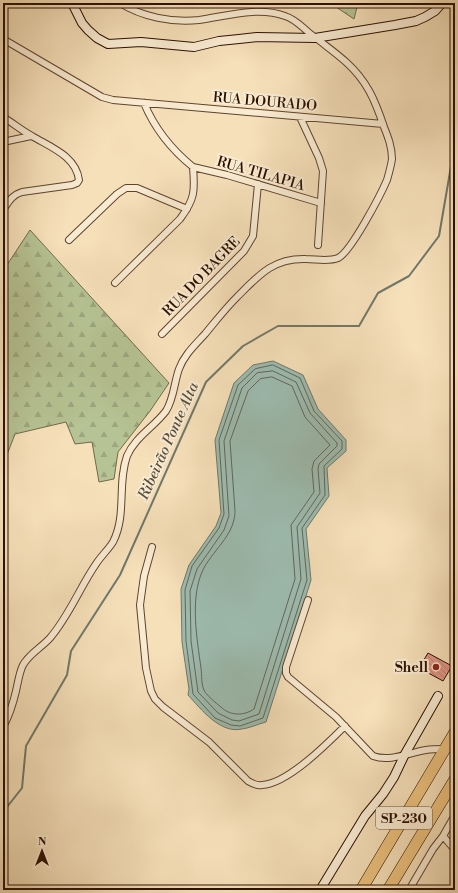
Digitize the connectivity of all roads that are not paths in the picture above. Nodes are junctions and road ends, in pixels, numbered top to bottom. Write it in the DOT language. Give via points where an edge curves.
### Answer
graph roads {
  1 [pos="72,3"];
  2 [pos="120,3"];
  3 [pos="442,3"];
  4 [pos="314,38"];
  5 [pos="3,39"];
  6 [pos="144,103"];
  7 [pos="300,116"];
  8 [pos="3,117"];
  9 [pos="383,124"];
  10 [pos="31,136"];
  11 [pos="3,142"];
  12 [pos="193,166"];
  13 [pos="258,184"];
  14 [pos="321,203"];
  15 [pos="188,209"];
  16 [pos="3,210"];
  17 [pos="69,240"];
  18 [pos="318,245"];
  19 [pos="115,283"];
  20 [pos="162,334"];
  21 [pos="152,547"];
  22 [pos="308,600"];
  23 [pos="438,696"];
  24 [pos="345,726"];
  25 [pos="3,727"];
  26 [pos="455,732"];
  27 [pos="445,749"];
  28 [pos="404,754"];
  29 [pos="455,779"];
  30 [pos="455,815"];
  31 [pos="442,836"];
  32 [pos="454,849"];
  33 [pos="320,890"];
  34 [pos="361,890"];
  35 [pos="388,890"];
  36 [pos="409,890"];
  1 -- 4 [label="street" via="88,30 108,44 141,42 194,47 219,41 257,37"];
  2 -- 4 [label="street" via="146,15 180,21 264,11 276,13 289,16"];
  3 -- 4 [label="street" via="435,11 416,21"];
  4 -- 9 [label="street" via="331,49 361,77 371,92"];
  5 -- 6 [label="street, RUA DOURADO" via="102,97"];
  6 -- 7 [label="street, RUA DOURADO"];
  6 -- 12 [label="street" via="164,136 181,157"];
  7 -- 9 [label="street, RUA DOURADO"];
  7 -- 14 [label="street" via="322,165 324,176"];
  8 -- 10 [label="street"];
  9 -- 25 [label="street" via="391,146 390,168 386,182 348,250 336,259 292,259 270,267 231,304 190,350 179,369 169,406 131,448 124,470 117,533 112,544 97,562 58,628 24,663 12,706"];
  10 -- 11 [label="street"];
  10 -- 16 [label="street" via="70,160 79,180 72,185 16,194"];
  12 -- 13 [label="street, RUA TILAPIA"];
  12 -- 15 [label="street" via="194,190"];
  13 -- 14 [label="street, RUA TILAPIA"];
  13 -- 20 [label="street, RUA DO BAGRE" via="254,229 250,242"];
  14 -- 18 [label="street"];
  15 -- 17 [label="street" via="137,188 126,188"];
  15 -- 19 [label="street"];
  21 -- 24 [label="street" via="141,592 141,624 148,683 155,699 163,707 209,742 255,785 270,784 286,776"];
  22 -- 24 [label="street" via="286,673 292,682"];
  23 -- 28 [label="street"];
  24 -- 28 [label="street" via="373,756 388,759"];
  26 -- 27 [label="highway, SP-230"];
  27 -- 28 [label="street"];
  27 -- 34 [label="highway, SP-230"];
  28 -- 33 [label="street" via="394,778 365,816"];
  29 -- 35 [label="highway, SP-230"];
  30 -- 31 [label="street"];
  31 -- 32 [label="street"];
  31 -- 36 [label="street"];
}
